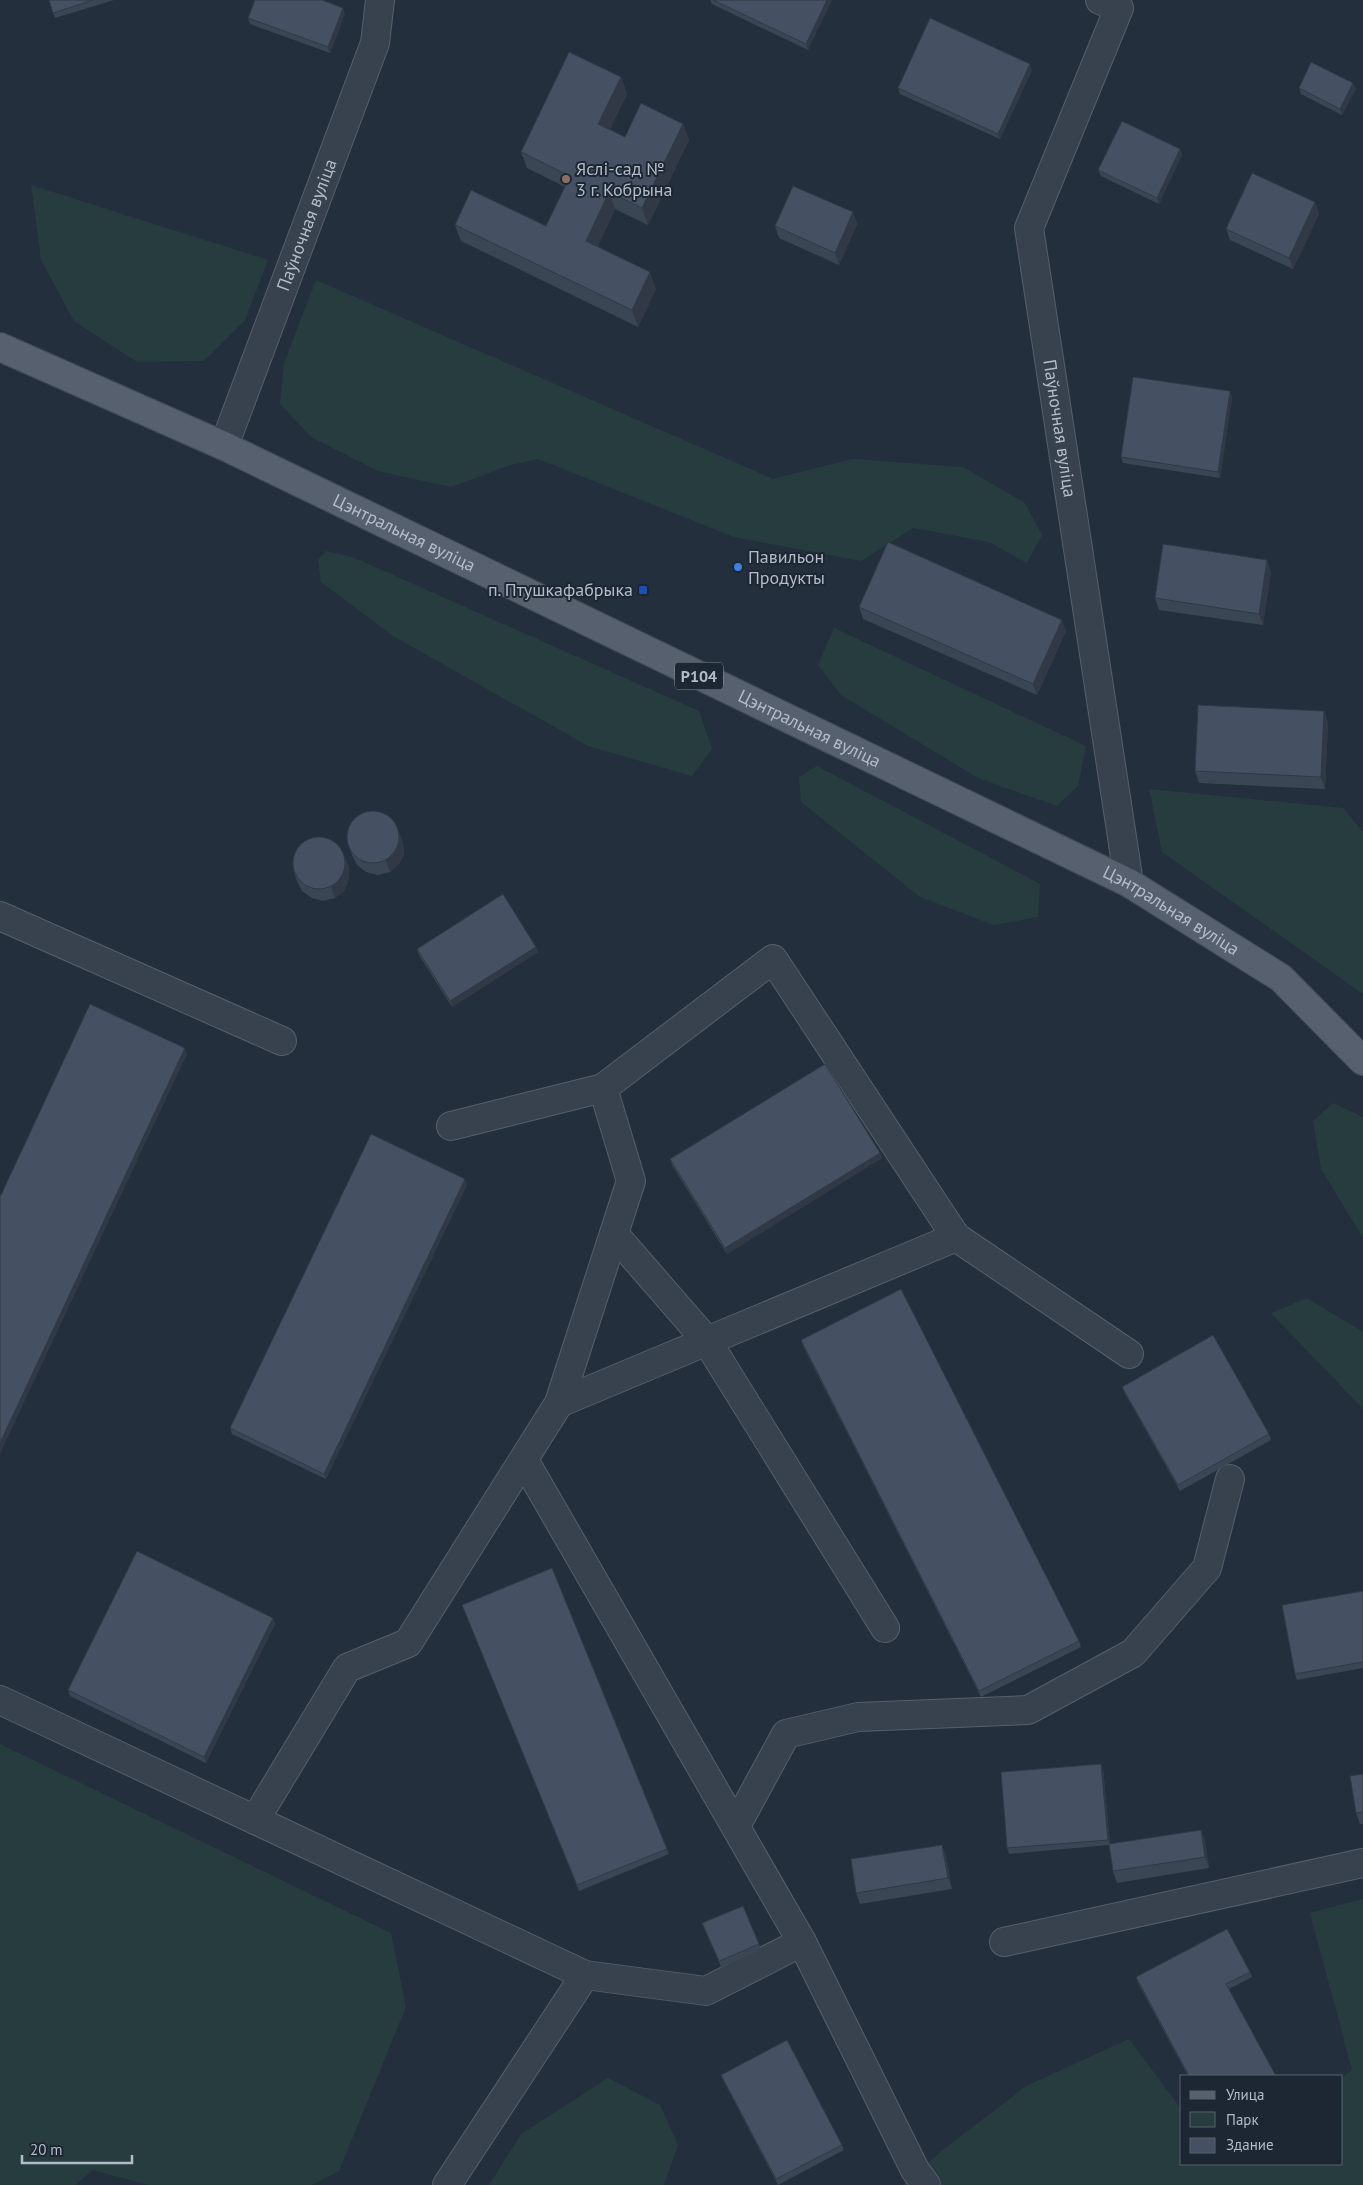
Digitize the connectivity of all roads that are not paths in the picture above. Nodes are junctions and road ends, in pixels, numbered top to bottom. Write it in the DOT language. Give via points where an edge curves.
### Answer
graph roads {
  1 [pos="380,0"];
  2 [pos="1114,3"];
  3 [pos="2,344"];
  4 [pos="224,446"];
  5 [pos="1129,884"];
  6 [pos="0,916"];
  7 [pos="282,1041"];
  8 [pos="1363,1061"];
  9 [pos="602,1088"];
  10 [pos="451,1126"];
  11 [pos="614,1234"];
  12 [pos="956,1237"];
  13 [pos="707,1341"];
  14 [pos="1129,1354"];
  15 [pos="559,1403"];
  16 [pos="524,1460"];
  17 [pos="1230,1479"];
  18 [pos="885,1628"];
  19 [pos="0,1700"];
  20 [pos="255,1820"];
  21 [pos="736,1826"];
  22 [pos="1363,1863"];
  23 [pos="802,1942"];
  24 [pos="1004,1942"];
  25 [pos="585,1975"];
  26 [pos="447,2185"];
  27 [pos="926,2185"];
  1 -- 4 [label="street, Паўночная вуліца" via="375,43"];
  2 -- 5 [label="street, Паўночная вуліца" via="1029,228"];
  3 -- 4 [label="main road, Цэнтральная вуліца / Р104"];
  4 -- 5 [label="main road, Цэнтральная вуліца / Р104"];
  5 -- 8 [label="main road, Цэнтральная вуліца / Р104" via="1280,978"];
  6 -- 7 [label="street"];
  9 -- 10 [label="street"];
  9 -- 11 [label="street" via="631,1181"];
  9 -- 12 [label="street" via="773,959"];
  11 -- 13 [label="street"];
  11 -- 15 [label="street"];
  12 -- 13 [label="street"];
  12 -- 14 [label="street"];
  13 -- 15 [label="street"];
  13 -- 18 [label="street"];
  15 -- 16 [label="street"];
  16 -- 20 [label="street" via="408,1643 347,1668"];
  16 -- 21 [label="street"];
  17 -- 21 [label="street" via="1207,1568 1133,1653 1028,1710 858,1717 786,1734"];
  19 -- 20 [label="street"];
  20 -- 25 [label="street"];
  21 -- 23 [label="street"];
  22 -- 24 [label="street"];
  23 -- 25 [label="street" via="706,1990"];
  23 -- 27 [label="street" via="915,2170"];
  25 -- 26 [label="street"];
}
